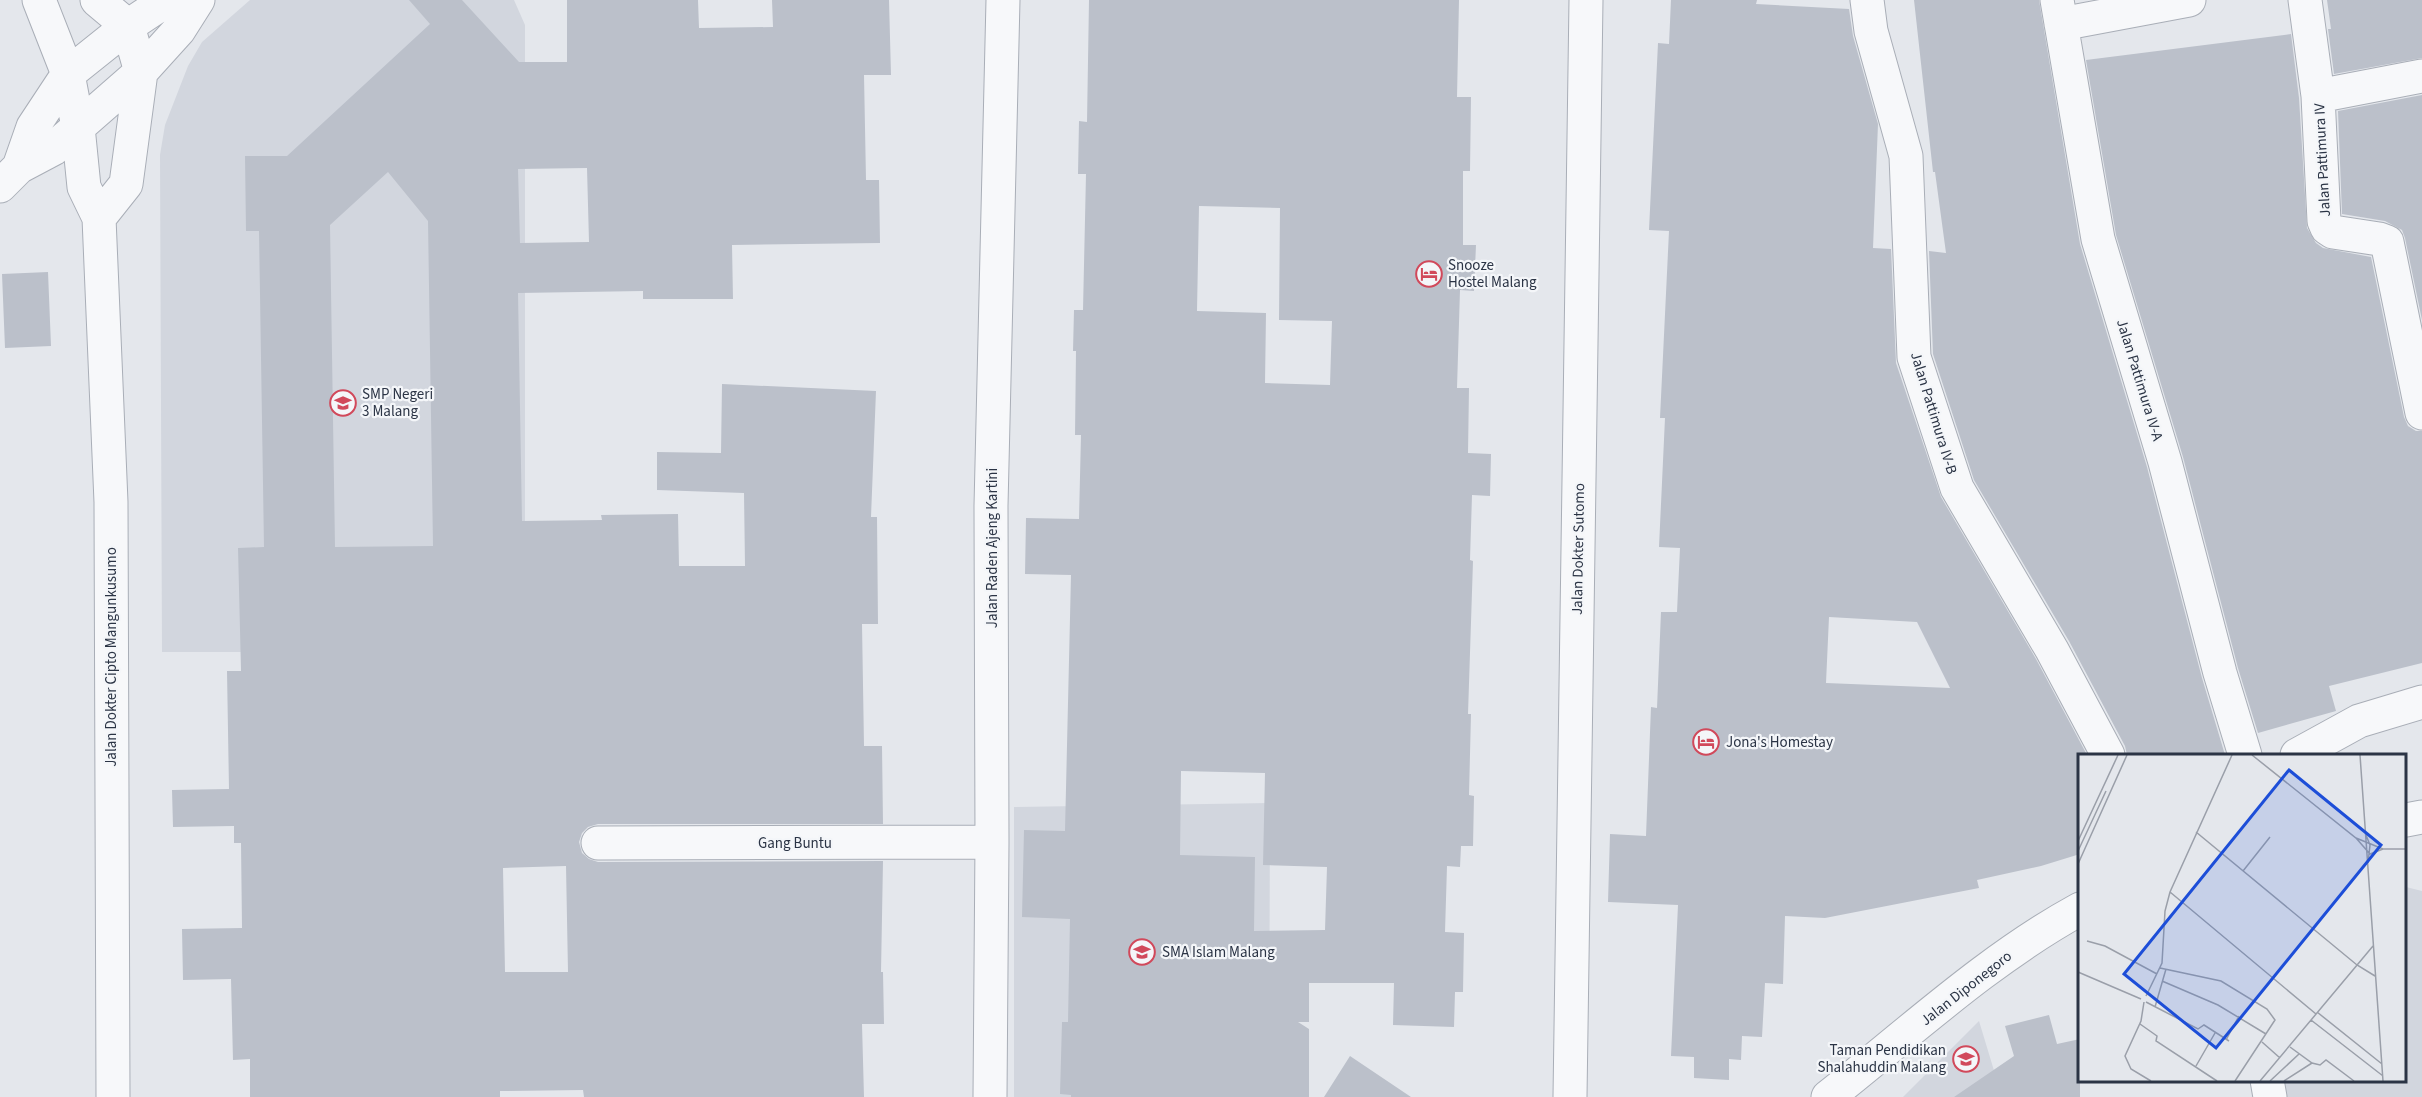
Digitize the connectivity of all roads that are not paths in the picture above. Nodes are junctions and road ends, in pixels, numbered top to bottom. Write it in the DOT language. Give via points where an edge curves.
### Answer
graph roads {
  1 [pos="39,0"];
  2 [pos="97,0"];
  3 [pos="168,0"];
  4 [pos="198,0"];
  5 [pos="1003,0"];
  6 [pos="1586,0"];
  7 [pos="1867,0"];
  8 [pos="2189,0"];
  9 [pos="2305,0"];
  10 [pos="2059,12"];
  11 [pos="128,26"];
  12 [pos="141,72"];
  13 [pos="68,74"];
  14 [pos="2422,76"];
  15 [pos="2318,96"];
  16 [pos="78,127"];
  17 [pos="9,177"];
  18 [pos="99,218"];
  19 [pos="2422,413"];
  20 [pos="2422,702"];
  21 [pos="2107,754"];
  22 [pos="2245,754"];
  23 [pos="2299,754"];
  24 [pos="2422,818"];
  25 [pos="2407,820"];
  26 [pos="992,842"];
  27 [pos="598,843"];
  28 [pos="2078,910"];
  29 [pos="2267,1082"];
  30 [pos="113,1097"];
  31 [pos="990,1097"];
  32 [pos="1570,1097"];
  33 [pos="1828,1097"];
  34 [pos="2270,1097"];
  1 -- 13 [label="street, Jalan Dokter Cipto Mangunkusumo"];
  2 -- 11 [label="street"];
  3 -- 11 [label="street"];
  4 -- 12 [label="street" via="179,30"];
  5 -- 26 [label="street, Jalan Raden Ajeng Kartini" via="991,506"];
  6 -- 32 [label="street, Jalan Dokter Sutomo"];
  7 -- 21 [label="street, Jalan Pattimura IV-B" via="1906,156 1914,357 1957,488"];
  8 -- 10 [label="street"];
  9 -- 15 [label="street, Jalan Pattimura IV"];
  10 -- 22 [label="street, Jalan Pattimura IV-A" via="2098,239 2165,462"];
  11 -- 12 [label="street"];
  11 -- 13 [label="street"];
  12 -- 16 [label="street"];
  12 -- 18 [label="street" via="126,184"];
  13 -- 16 [label="street, Jalan Dokter Cipto Mangunkusumo"];
  13 -- 17 [label="street" via="33,127"];
  14 -- 15 [label="street"];
  15 -- 19 [label="street, Jalan Pattimura IV" via="2324,221 2333,232 2387,242"];
  16 -- 17 [label="street" via="53,149"];
  16 -- 18 [label="street, Jalan Dokter Cipto Mangunkusumo" via="84,187"];
  18 -- 30 [label="street, Jalan Dokter Cipto Mangunkusumo" via="111,502"];
  20 -- 23 [label="street" via="2359,722"];
  24 -- 25 [label="street"];
  26 -- 27 [label="street, Gang Buntu"];
  26 -- 31 [label="street, Jalan Raden Ajeng Kartini"];
  28 -- 33 [label="street, Jalan Diponegoro" via="1984,971"];
  29 -- 34 [label="street"];
}
